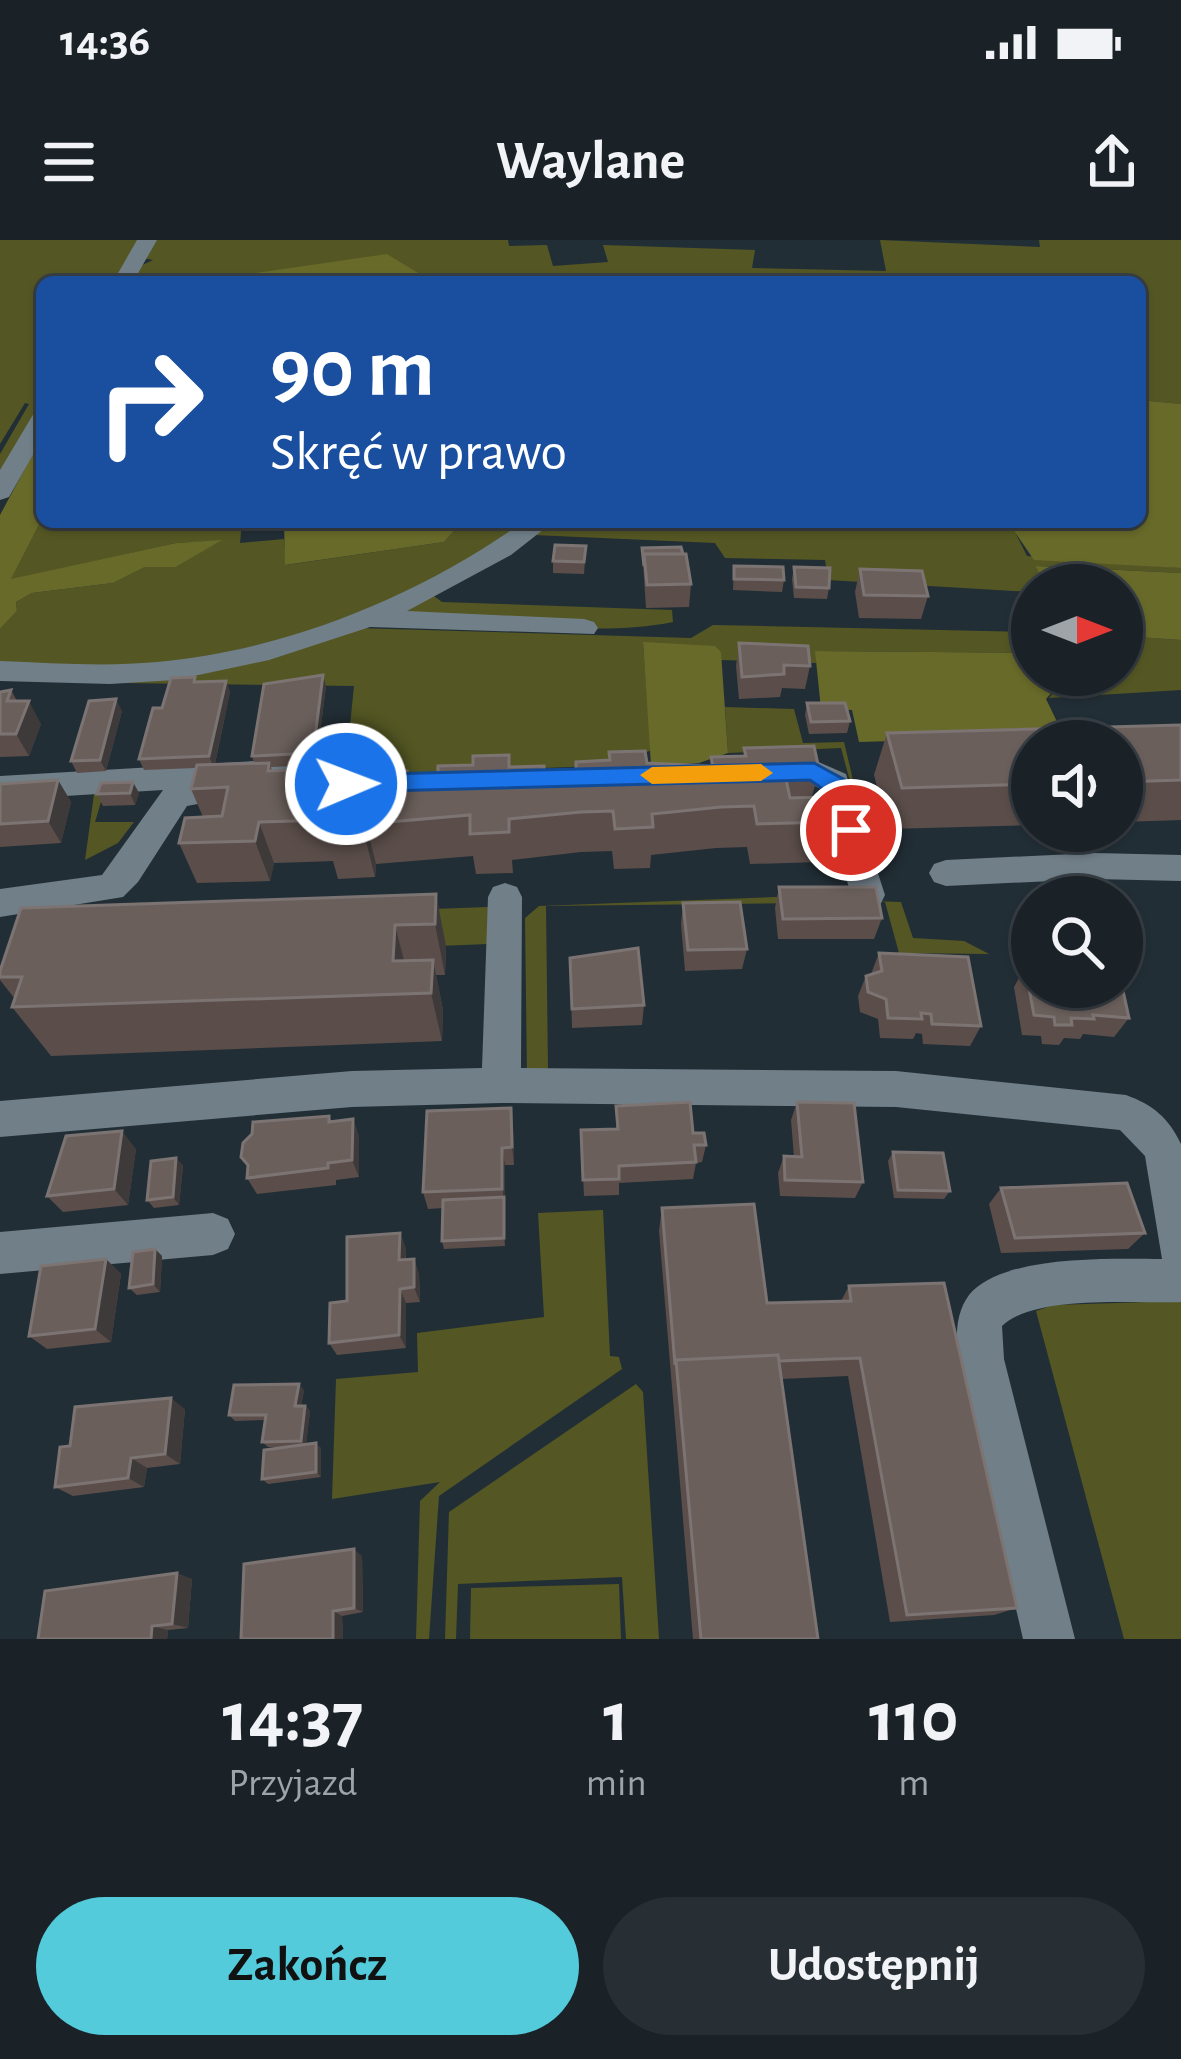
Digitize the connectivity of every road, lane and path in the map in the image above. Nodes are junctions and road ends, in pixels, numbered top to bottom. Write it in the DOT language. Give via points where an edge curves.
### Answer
graph roads {
  1 [pos="147,240"];
  2 [pos="126,276"];
  3 [pos="36,429"];
  4 [pos="0,492"];
  5 [pos="531,528"];
  6 [pos="364,618"];
  7 [pos="584,628"];
  8 [pos="0,671"];
  9 [pos="741,773"];
  10 [pos="0,788"];
  11 [pos="1181,868"];
  12 [pos="946,873"];
  13 [pos="868,895"];
  14 [pos="505,897"];
  15 [pos="0,903"];
  16 [pos="501,1085"];
  17 [pos="0,1119"];
  18 [pos="213,1234"];
  19 [pos="0,1253"];
  20 [pos="1181,1253"];
  21 [pos="1181,1280"];
  22 [pos="1049,1639"];
  1 -- 2 [label="street"];
  3 -- 4 [label="street"];
  5 -- 6 [label="street"];
  6 -- 7 [label="street"];
  6 -- 8 [label="street" via="176,670"];
  9 -- 13 [label="street" via="814,771 831,778"];
  10 -- 15 [label="street" via="338,776 184,793 111,887"];
  11 -- 12 [label="street"];
  14 -- 16 [label="street"];
  16 -- 17 [label="street" via="352,1089"];
  16 -- 20 [label="street" via="896,1089 1126,1113 1148,1124 1167,1153"];
  18 -- 19 [label="street"];
  21 -- 22 [label="street" via="1017,1292 980,1320 981,1359"];
}
